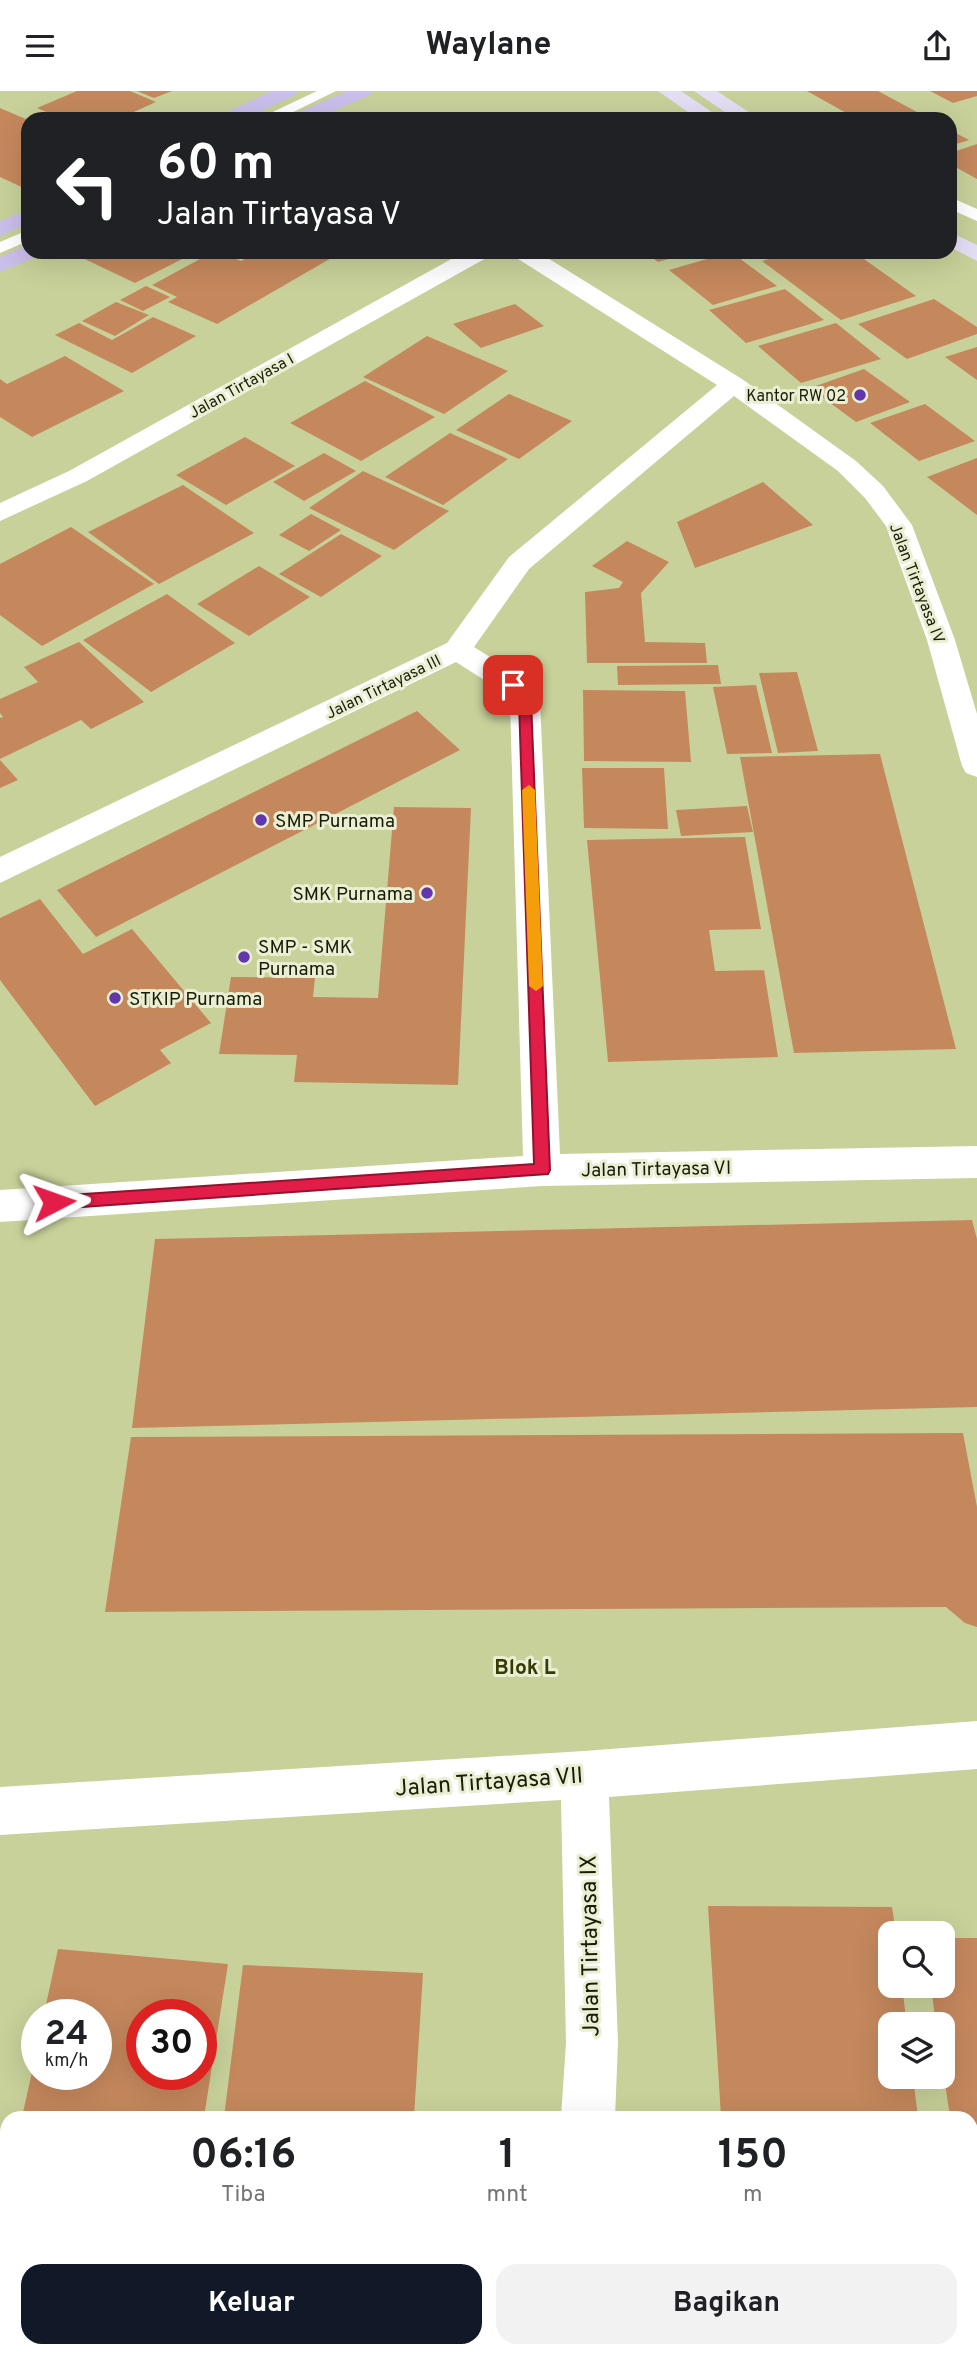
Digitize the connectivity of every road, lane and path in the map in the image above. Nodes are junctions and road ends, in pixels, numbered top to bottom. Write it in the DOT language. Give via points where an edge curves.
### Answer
graph roads {
  1 [pos="288,91"];
  2 [pos="329,91"];
  3 [pos="363,91"];
  4 [pos="668,91"];
  5 [pos="704,91"];
  6 [pos="242,112"];
  7 [pos="282,112"];
  8 [pos="316,112"];
  9 [pos="701,112"];
  10 [pos="738,112"];
  11 [pos="957,206"];
  12 [pos="977,216"];
  13 [pos="21,219"];
  14 [pos="0,229"];
  15 [pos="21,238"];
  16 [pos="957,242"];
  17 [pos="0,248"];
  18 [pos="977,254"];
  19 [pos="21,255"];
  20 [pos="467,259"];
  21 [pos="534,259"];
  22 [pos="0,265"];
  23 [pos="733,384"];
  24 [pos="0,513"];
  25 [pos="457,650"];
  26 [pos="977,766"];
  27 [pos="0,871"];
  28 [pos="977,1162"];
  29 [pos="542,1170"];
  30 [pos="0,1206"];
  31 [pos="977,1745"];
  32 [pos="584,1775"];
  33 [pos="0,1811"];
  34 [pos="588,2111"];
  1 -- 6 [label="main road"];
  2 -- 7 [label="lane"];
  3 -- 8 [label="main road"];
  4 -- 9 [label="main road"];
  5 -- 10 [label="main road"];
  11 -- 12 [label="lane"];
  13 -- 14 [label="main road"];
  15 -- 17 [label="lane"];
  16 -- 18 [label="main road"];
  19 -- 22 [label="main road"];
  20 -- 24 [label="street, Jalan Tirtayasa I" via="78,476"];
  21 -- 23 [label="street, Jalan Tirtayasa IV"];
  23 -- 25 [label="street, Jalan Tirtayasa III" via="519,563"];
  23 -- 26 [label="street, Jalan Tirtayasa IV" via="847,466 899,525 941,640"];
  25 -- 27 [label="street, Jalan Tirtayasa III"];
  25 -- 29 [label="street" via="513,685 525,701"];
  28 -- 29 [label="street, Jalan Tirtayasa VI"];
  29 -- 30 [label="street, Jalan Tirtayasa VI"];
  31 -- 32 [label="street, Jalan Tirtayasa VII"];
  32 -- 33 [label="street, Jalan Tirtayasa VII"];
  32 -- 34 [label="street, Jalan Tirtayasa IX" via="592,2043"];
}
